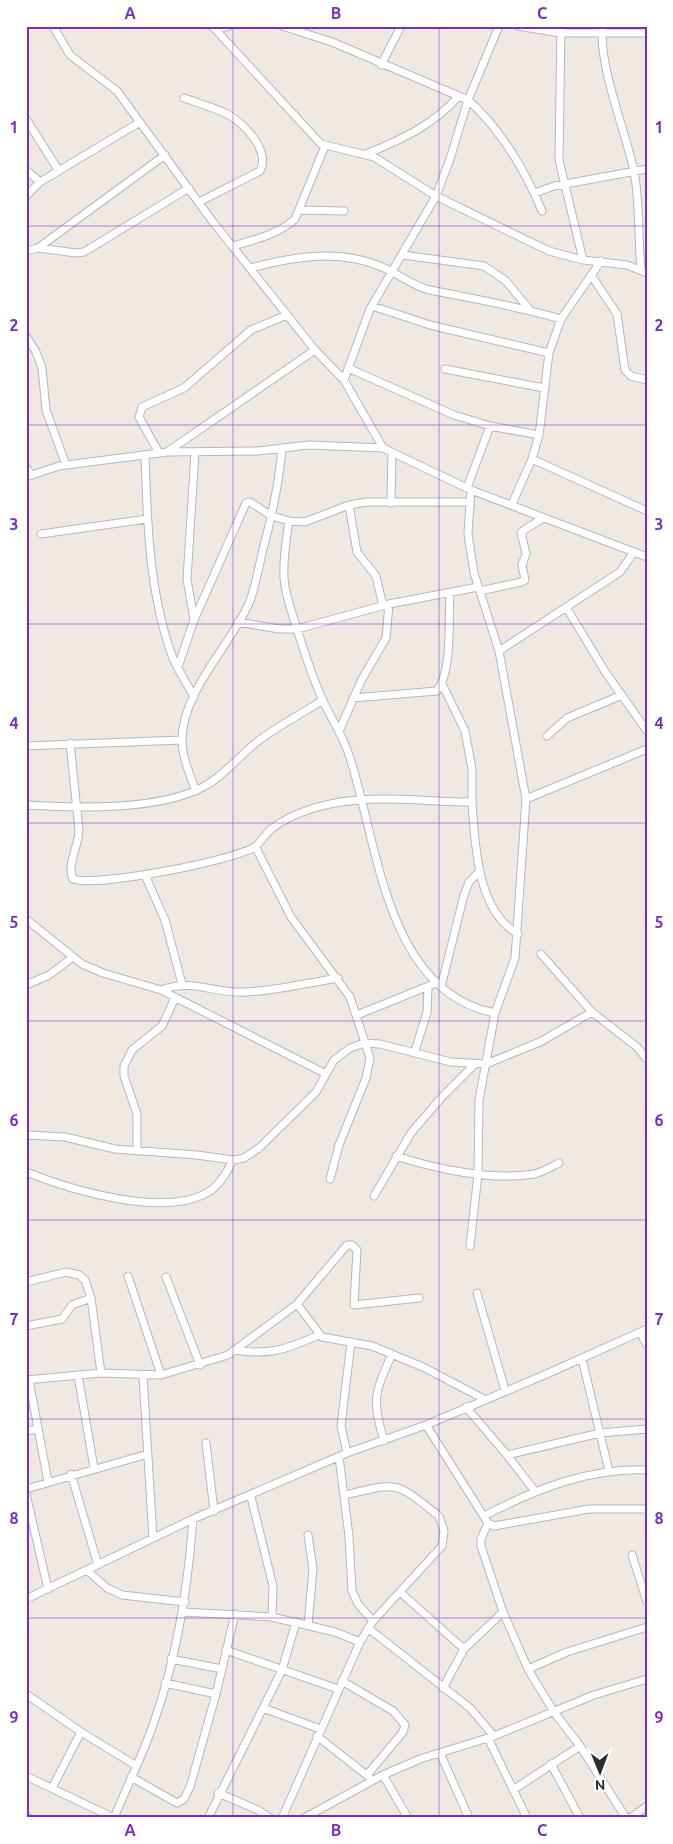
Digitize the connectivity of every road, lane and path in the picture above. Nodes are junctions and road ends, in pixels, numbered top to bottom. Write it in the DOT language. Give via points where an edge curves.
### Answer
graph roads {
  1 [pos="53,26"];
  2 [pos="229,26"];
  3 [pos="282,26"];
  4 [pos="401,26"];
  5 [pos="499,26"];
  6 [pos="518,26"];
  7 [pos="217,27"];
  8 [pos="561,30"];
  9 [pos="603,30"];
  10 [pos="647,33"];
  11 [pos="381,64"];
  12 [pos="458,96"];
  13 [pos="184,98"];
  14 [pos="468,100"];
  15 [pos="26,119"];
  16 [pos="140,122"];
  17 [pos="325,146"];
  18 [pos="165,154"];
  19 [pos="366,154"];
  20 [pos="647,169"];
  21 [pos="26,170"];
  22 [pos="59,171"];
  23 [pos="634,172"];
  24 [pos="40,182"];
  25 [pos="566,184"];
  26 [pos="189,188"];
  27 [pos="535,193"];
  28 [pos="26,196"];
  29 [pos="436,196"];
  30 [pos="199,202"];
  31 [pos="300,210"];
  32 [pos="344,211"];
  33 [pos="542,211"];
  34 [pos="643,240"];
  35 [pos="233,246"];
  36 [pos="38,248"];
  37 [pos="26,251"];
  38 [pos="403,255"];
  39 [pos="583,260"];
  40 [pos="601,261"];
  41 [pos="251,268"];
  42 [pos="393,271"];
  43 [pos="644,271"];
  44 [pos="591,275"];
  45 [pos="372,306"];
  46 [pos="529,309"];
  47 [pos="287,315"];
  48 [pos="561,319"];
  49 [pos="26,336"];
  50 [pos="315,350"];
  51 [pos="549,353"];
  52 [pos="348,368"];
  53 [pos="445,369"];
  54 [pos="344,380"];
  55 [pos="647,380"];
  56 [pos="544,388"];
  57 [pos="490,426"];
  58 [pos="539,436"];
  59 [pos="282,448"];
  60 [pos="383,448"];
  61 [pos="163,452"];
  62 [pos="195,452"];
  63 [pos="392,452"];
  64 [pos="145,455"];
  65 [pos="532,459"];
  66 [pos="66,465"];
  67 [pos="26,467"];
  68 [pos="29,476"];
  69 [pos="26,484"];
  70 [pos="469,489"];
  71 [pos="470,502"];
  72 [pos="391,503"];
  73 [pos="512,504"];
  74 [pos="349,505"];
  75 [pos="647,512"];
  76 [pos="272,516"];
  77 [pos="543,518"];
  78 [pos="147,519"];
  79 [pos="289,522"];
  80 [pos="42,534"];
  81 [pos="634,552"];
  82 [pos="647,557"];
  83 [pos="479,589"];
  84 [pos="450,594"];
  85 [pos="386,605"];
  86 [pos="566,607"];
  87 [pos="194,620"];
  88 [pos="238,622"];
  89 [pos="297,628"];
  90 [pos="500,651"];
  91 [pos="178,667"];
  92 [pos="442,684"];
  93 [pos="622,695"];
  94 [pos="194,697"];
  95 [pos="354,698"];
  96 [pos="323,700"];
  97 [pos="340,730"];
  98 [pos="647,731"];
  99 [pos="547,736"];
  100 [pos="182,740"];
  101 [pos="70,743"];
  102 [pos="26,746"];
  103 [pos="647,749"];
  104 [pos="196,791"];
  105 [pos="361,799"];
  106 [pos="526,799"];
  107 [pos="472,802"];
  108 [pos="26,805"];
  109 [pos="76,808"];
  110 [pos="255,846"];
  111 [pos="480,871"];
  112 [pos="145,875"];
  113 [pos="26,919"];
  114 [pos="518,934"];
  115 [pos="541,954"];
  116 [pos="73,957"];
  117 [pos="338,978"];
  118 [pos="182,984"];
  119 [pos="26,985"];
  120 [pos="438,985"];
  121 [pos="428,987"];
  122 [pos="162,990"];
  123 [pos="175,998"];
  124 [pos="592,1012"];
  125 [pos="496,1013"];
  126 [pos="357,1015"];
  127 [pos="364,1043"];
  128 [pos="415,1051"];
  129 [pos="647,1060"];
  130 [pos="475,1064"];
  131 [pos="486,1064"];
  132 [pos="326,1074"];
  133 [pos="26,1135"];
  134 [pos="137,1151"];
  135 [pos="396,1156"];
  136 [pos="233,1160"];
  137 [pos="559,1163"];
  138 [pos="26,1172"];
  139 [pos="478,1174"];
  140 [pos="330,1179"];
  141 [pos="374,1196"];
  142 [pos="470,1246"];
  143 [pos="128,1276"];
  144 [pos="166,1277"];
  145 [pos="26,1282"];
  146 [pos="477,1293"];
  147 [pos="91,1298"];
  148 [pos="419,1298"];
  149 [pos="297,1304"];
  150 [pos="26,1326"];
  151 [pos="643,1330"];
  152 [pos="319,1335"];
  153 [pos="351,1342"];
  154 [pos="647,1345"];
  155 [pos="234,1350"];
  156 [pos="392,1354"];
  157 [pos="582,1359"];
  158 [pos="200,1365"];
  159 [pos="101,1374"];
  160 [pos="78,1375"];
  161 [pos="161,1375"];
  162 [pos="143,1376"];
  163 [pos="28,1380"];
  164 [pos="505,1390"];
  165 [pos="484,1399"];
  166 [pos="466,1407"];
  167 [pos="426,1425"];
  168 [pos="38,1429"];
  169 [pos="647,1429"];
  170 [pos="26,1431"];
  171 [pos="600,1433"];
  172 [pos="384,1441"];
  173 [pos="206,1443"];
  174 [pos="347,1453"];
  175 [pos="148,1454"];
  176 [pos="507,1455"];
  177 [pos="339,1457"];
  178 [pos="94,1468"];
  179 [pos="647,1470"];
  180 [pos="609,1471"];
  181 [pos="71,1474"];
  182 [pos="48,1482"];
  183 [pos="26,1489"];
  184 [pos="534,1490"];
  185 [pos="26,1494"];
  186 [pos="345,1495"];
  187 [pos="251,1496"];
  188 [pos="647,1509"];
  189 [pos="214,1511"];
  190 [pos="484,1516"];
  191 [pos="193,1520"];
  192 [pos="488,1523"];
  193 [pos="308,1535"];
  194 [pos="153,1538"];
  195 [pos="632,1555"];
  196 [pos="98,1565"];
  197 [pos="88,1571"];
  198 [pos="48,1589"];
  199 [pos="400,1592"];
  200 [pos="26,1599"];
  201 [pos="185,1602"];
  202 [pos="647,1602"];
  203 [pos="182,1612"];
  204 [pos="503,1612"];
  205 [pos="235,1614"];
  206 [pos="272,1617"];
  207 [pos="373,1621"];
  208 [pos="296,1622"];
  209 [pos="308,1625"];
  210 [pos="647,1627"];
  211 [pos="368,1628"];
  212 [pos="360,1642"];
  213 [pos="464,1649"];
  214 [pos="226,1650"];
  215 [pos="171,1659"];
  216 [pos="528,1668"];
  217 [pos="222,1669"];
  218 [pos="282,1670"];
  219 [pos="647,1679"];
  220 [pos="342,1680"];
  221 [pos="165,1684"];
  222 [pos="443,1688"];
  223 [pos="338,1689"];
  224 [pos="26,1694"];
  225 [pos="216,1694"];
  226 [pos="263,1708"];
  227 [pos="554,1712"];
  228 [pos="81,1732"];
  229 [pos="319,1733"];
  230 [pos="491,1737"];
  231 [pos="580,1746"];
  232 [pos="440,1753"];
  233 [pos="551,1764"];
  234 [pos="135,1765"];
  235 [pos="367,1775"];
  236 [pos="383,1775"];
  237 [pos="26,1776"];
  238 [pos="131,1777"];
  239 [pos="373,1781"];
  240 [pos="52,1788"];
  241 [pos="513,1790"];
  242 [pos="218,1793"];
  243 [pos="647,1806"];
  244 [pos="407,1815"];
  245 [pos="114,1818"];
  246 [pos="208,1818"];
  247 [pos="270,1818"];
  248 [pos="282,1818"];
  249 [pos="304,1818"];
  250 [pos="397,1818"];
  251 [pos="469,1818"];
  252 [pos="527,1818"];
  253 [pos="580,1818"];
  254 [pos="628,1818"];
  1 -- 16 [label="street" via="70,55 110,84"];
  2 -- 7 [label="street"];
  3 -- 11 [label="street" via="332,42"];
  4 -- 11 [label="street"];
  5 -- 14 [label="street"];
  6 -- 8 [label="street"];
  7 -- 17 [label="street" via="302,125"];
  8 -- 9 [label="street"];
  8 -- 25 [label="street" via="559,150"];
  9 -- 10 [label="street"];
  9 -- 23 [label="street" via="611,87"];
  11 -- 12 [label="street"];
  12 -- 14 [label="street"];
  12 -- 19 [label="street" via="447,109 401,140"];
  13 -- 30 [label="street" via="234,119 259,147 263,161 260,171"];
  14 -- 27 [label="street" via="500,137"];
  14 -- 29 [label="street"];
  15 -- 22 [label="street"];
  16 -- 18 [label="street"];
  16 -- 22 [label="street"];
  17 -- 19 [label="street"];
  17 -- 31 [label="street"];
  18 -- 26 [label="street"];
  18 -- 36 [label="street"];
  19 -- 29 [label="street"];
  20 -- 23 [label="street"];
  21 -- 24 [label="street"];
  22 -- 24 [label="street"];
  23 -- 25 [label="street"];
  23 -- 34 [label="street"];
  24 -- 28 [label="street"];
  25 -- 27 [label="street"];
  25 -- 39 [label="street"];
  26 -- 30 [label="street"];
  26 -- 36 [label="street" via="84,252 76,254"];
  27 -- 33 [label="street"];
  29 -- 38 [label="street"];
  29 -- 39 [label="street" via="549,251"];
  30 -- 35 [label="street"];
  31 -- 32 [label="street"];
  31 -- 35 [label="street" via="286,226"];
  34 -- 43 [label="street"];
  35 -- 41 [label="street"];
  36 -- 37 [label="street"];
  38 -- 42 [label="street"];
  38 -- 46 [label="street" via="484,266 506,280"];
  39 -- 40 [label="street"];
  40 -- 43 [label="street"];
  40 -- 44 [label="street"];
  41 -- 42 [label="street" via="326,256 358,258"];
  41 -- 47 [label="street"];
  42 -- 45 [label="street"];
  42 -- 46 [label="street" via="425,289"];
  44 -- 48 [label="street"];
  44 -- 55 [label="street" via="618,314 625,370 631,376"];
  45 -- 51 [label="street" via="430,325"];
  45 -- 52 [label="street"];
  46 -- 48 [label="street"];
  47 -- 50 [label="street"];
  47 -- 61 [label="street" via="251,330 184,388 142,407 139,417"];
  48 -- 51 [label="street"];
  49 -- 66 [label="street" via="39,359 46,410"];
  50 -- 54 [label="street"];
  50 -- 61 [label="street"];
  51 -- 56 [label="street"];
  52 -- 54 [label="street"];
  52 -- 57 [label="street" via="444,411"];
  53 -- 56 [label="street"];
  54 -- 60 [label="street"];
  56 -- 58 [label="street"];
  57 -- 58 [label="street"];
  57 -- 70 [label="street"];
  58 -- 65 [label="street"];
  59 -- 60 [label="street" via="309,445"];
  59 -- 62 [label="street"];
  59 -- 76 [label="street"];
  60 -- 63 [label="street"];
  61 -- 62 [label="street"];
  61 -- 64 [label="street"];
  62 -- 87 [label="street" via="187,579"];
  63 -- 70 [label="street"];
  63 -- 72 [label="street"];
  64 -- 66 [label="street"];
  64 -- 78 [label="street"];
  65 -- 73 [label="street"];
  65 -- 75 [label="street"];
  66 -- 68 [label="street"];
  67 -- 68 [label="street"];
  68 -- 69 [label="street"];
  70 -- 71 [label="street"];
  70 -- 73 [label="street"];
  71 -- 72 [label="street"];
  71 -- 83 [label="street" via="469,541"];
  72 -- 74 [label="street"];
  73 -- 77 [label="street"];
  74 -- 79 [label="street" via="305,522"];
  74 -- 85 [label="street" via="357,552 376,576"];
  76 -- 79 [label="street"];
  76 -- 87 [label="street" via="250,502 246,503"];
  76 -- 88 [label="street" via="254,587"];
  77 -- 81 [label="street"];
  77 -- 83 [label="street" via="521,532 526,554 522,565 525,580"];
  78 -- 80 [label="street"];
  78 -- 91 [label="street" via="161,618"];
  79 -- 89 [label="street" via="284,579"];
  81 -- 82 [label="street"];
  81 -- 86 [label="street" via="620,572"];
  83 -- 84 [label="street"];
  83 -- 90 [label="street"];
  84 -- 85 [label="street"];
  84 -- 92 [label="street"];
  85 -- 89 [label="street"];
  85 -- 95 [label="street" via="386,638"];
  86 -- 90 [label="street"];
  86 -- 93 [label="street"];
  87 -- 91 [label="street"];
  88 -- 89 [label="street" via="279,629"];
  88 -- 94 [label="street"];
  89 -- 96 [label="street" via="307,664"];
  90 -- 106 [label="street"];
  91 -- 94 [label="street"];
  92 -- 95 [label="street" via="437,691 429,693"];
  92 -- 107 [label="street" via="465,731 472,769"];
  93 -- 98 [label="street"];
  93 -- 99 [label="street" via="567,718"];
  94 -- 100 [label="street"];
  95 -- 97 [label="street"];
  96 -- 97 [label="street"];
  96 -- 104 [label="street" via="258,742 227,770"];
  97 -- 105 [label="street"];
  100 -- 101 [label="street"];
  100 -- 104 [label="street" via="185,761"];
  101 -- 102 [label="street"];
  101 -- 109 [label="street"];
  103 -- 106 [label="street"];
  104 -- 109 [label="street" via="147,802"];
  105 -- 107 [label="street"];
  105 -- 110 [label="street" via="314,808 290,817"];
  105 -- 120 [label="street" via="396,920 423,967"];
  106 -- 114 [label="street"];
  107 -- 111 [label="street"];
  108 -- 109 [label="street"];
  109 -- 112 [label="street" via="79,837 72,864 73,879"];
  110 -- 112 [label="street"];
  110 -- 117 [label="street" via="291,917"];
  111 -- 114 [label="street" via="497,917"];
  111 -- 120 [label="street" via="469,882 464,895"];
  112 -- 118 [label="street" via="164,920"];
  113 -- 116 [label="street"];
  114 -- 125 [label="street" via="513,969"];
  115 -- 124 [label="street"];
  116 -- 119 [label="street" via="49,975"];
  116 -- 122 [label="street" via="103,973"];
  117 -- 118 [label="street" via="245,992 224,992"];
  117 -- 126 [label="street"];
  118 -- 122 [label="street"];
  120 -- 121 [label="street"];
  120 -- 125 [label="street" via="468,1006"];
  121 -- 126 [label="street"];
  121 -- 128 [label="street" via="427,1012"];
  122 -- 123 [label="street"];
  123 -- 132 [label="street"];
  123 -- 134 [label="street" via="162,1026 132,1050 124,1066 124,1076 137,1114"];
  124 -- 129 [label="street" via="637,1047"];
  124 -- 131 [label="street" via="540,1042"];
  125 -- 131 [label="street"];
  126 -- 127 [label="street"];
  127 -- 128 [label="street"];
  127 -- 132 [label="street" via="339,1056"];
  127 -- 140 [label="street" via="370,1058 366,1078 342,1137"];
  128 -- 130 [label="street" via="451,1062"];
  130 -- 131 [label="street"];
  130 -- 135 [label="street" via="429,1112"];
  131 -- 139 [label="street" via="478,1119"];
  132 -- 136 [label="street" via="316,1092 260,1148 244,1158"];
  133 -- 134 [label="street" via="52,1135"];
  134 -- 136 [label="street"];
  135 -- 139 [label="street"];
  135 -- 141 [label="street"];
  136 -- 138 [label="street" via="224,1178 210,1191 181,1201 100,1196"];
  137 -- 139 [label="street" via="536,1173"];
  139 -- 142 [label="street"];
  143 -- 161 [label="street"];
  144 -- 158 [label="street"];
  145 -- 147 [label="street" via="74,1273 85,1280"];
  146 -- 164 [label="street"];
  147 -- 150 [label="street" via="72,1305 62,1319"];
  147 -- 159 [label="street"];
  148 -- 149 [label="street" via="354,1305 357,1250 347,1245"];
  149 -- 152 [label="street"];
  149 -- 155 [label="street"];
  151 -- 154 [label="street"];
  151 -- 157 [label="street"];
  152 -- 153 [label="street"];
  152 -- 155 [label="street" via="274,1352"];
  153 -- 156 [label="street"];
  153 -- 174 [label="street" via="341,1426"];
  155 -- 158 [label="street"];
  156 -- 165 [label="street"];
  156 -- 172 [label="street" via="380,1382 374,1408"];
  157 -- 164 [label="street"];
  157 -- 171 [label="street"];
  158 -- 161 [label="street"];
  159 -- 160 [label="street"];
  159 -- 162 [label="street"];
  160 -- 163 [label="street"];
  160 -- 178 [label="street"];
  161 -- 162 [label="street"];
  162 -- 175 [label="street"];
  163 -- 168 [label="street"];
  164 -- 165 [label="street"];
  165 -- 166 [label="street"];
  166 -- 167 [label="street"];
  166 -- 176 [label="street"];
  167 -- 172 [label="street"];
  167 -- 190 [label="street"];
  168 -- 170 [label="street"];
  168 -- 182 [label="street"];
  169 -- 171 [label="street"];
  171 -- 176 [label="street"];
  171 -- 180 [label="street"];
  172 -- 174 [label="street"];
  173 -- 189 [label="street"];
  174 -- 177 [label="street"];
  175 -- 178 [label="street"];
  175 -- 194 [label="street"];
  176 -- 184 [label="street"];
  177 -- 186 [label="street"];
  177 -- 187 [label="street"];
  178 -- 181 [label="street"];
  179 -- 180 [label="street"];
  180 -- 184 [label="street"];
  181 -- 182 [label="street"];
  181 -- 196 [label="street"];
  182 -- 183 [label="street"];
  184 -- 190 [label="street"];
  185 -- 198 [label="street"];
  186 -- 199 [label="street" via="386,1485 396,1486 405,1489 443,1522 442,1546"];
  186 -- 207 [label="street" via="352,1592"];
  187 -- 189 [label="street"];
  187 -- 206 [label="street" via="273,1586"];
  188 -- 192 [label="street" via="589,1509 499,1526"];
  189 -- 191 [label="street"];
  190 -- 192 [label="street"];
  191 -- 194 [label="street"];
  191 -- 201 [label="street"];
  192 -- 204 [label="street" via="481,1546"];
  193 -- 209 [label="street" via="313,1568"];
  194 -- 196 [label="street"];
  195 -- 202 [label="street"];
  196 -- 197 [label="street"];
  197 -- 198 [label="street"];
  197 -- 201 [label="street" via="122,1596"];
  198 -- 200 [label="street"];
  199 -- 207 [label="street"];
  199 -- 213 [label="street"];
  201 -- 203 [label="street"];
  203 -- 205 [label="street"];
  203 -- 215 [label="street"];
  204 -- 213 [label="street"];
  204 -- 216 [label="street"];
  205 -- 206 [label="street"];
  205 -- 214 [label="street"];
  206 -- 208 [label="street"];
  207 -- 211 [label="street"];
  208 -- 209 [label="street"];
  208 -- 218 [label="street"];
  209 -- 212 [label="street"];
  210 -- 216 [label="street"];
  211 -- 212 [label="street"];
  211 -- 222 [label="street"];
  212 -- 220 [label="street"];
  213 -- 222 [label="street"];
  214 -- 217 [label="street"];
  214 -- 218 [label="street"];
  215 -- 217 [label="street"];
  215 -- 221 [label="street"];
  216 -- 227 [label="street"];
  217 -- 225 [label="street"];
  218 -- 223 [label="street"];
  218 -- 226 [label="street"];
  219 -- 227 [label="street" via="594,1695"];
  220 -- 223 [label="street"];
  220 -- 235 [label="street" via="393,1711 405,1725 403,1732"];
  221 -- 225 [label="street"];
  221 -- 234 [label="street" via="154,1721"];
  222 -- 230 [label="street" via="478,1715"];
  223 -- 229 [label="street"];
  224 -- 228 [label="street"];
  225 -- 238 [label="street" via="190,1787 181,1802 170,1800"];
  226 -- 229 [label="street"];
  226 -- 242 [label="street"];
  227 -- 230 [label="street"];
  227 -- 231 [label="street"];
  228 -- 234 [label="street"];
  228 -- 240 [label="street"];
  229 -- 235 [label="street"];
  229 -- 248 [label="street"];
  230 -- 232 [label="street"];
  230 -- 241 [label="street"];
  231 -- 233 [label="street"];
  231 -- 254 [label="street"];
  232 -- 236 [label="street"];
  232 -- 251 [label="street"];
  233 -- 241 [label="street"];
  233 -- 253 [label="street"];
  234 -- 238 [label="street"];
  235 -- 239 [label="street"];
  236 -- 239 [label="street"];
  236 -- 244 [label="street"];
  237 -- 240 [label="street"];
  238 -- 245 [label="street"];
  239 -- 249 [label="street"];
  240 -- 245 [label="street"];
  241 -- 252 [label="street"];
  242 -- 246 [label="street"];
  242 -- 247 [label="street"];
  243 -- 254 [label="street"];
  244 -- 250 [label="street"];
}
